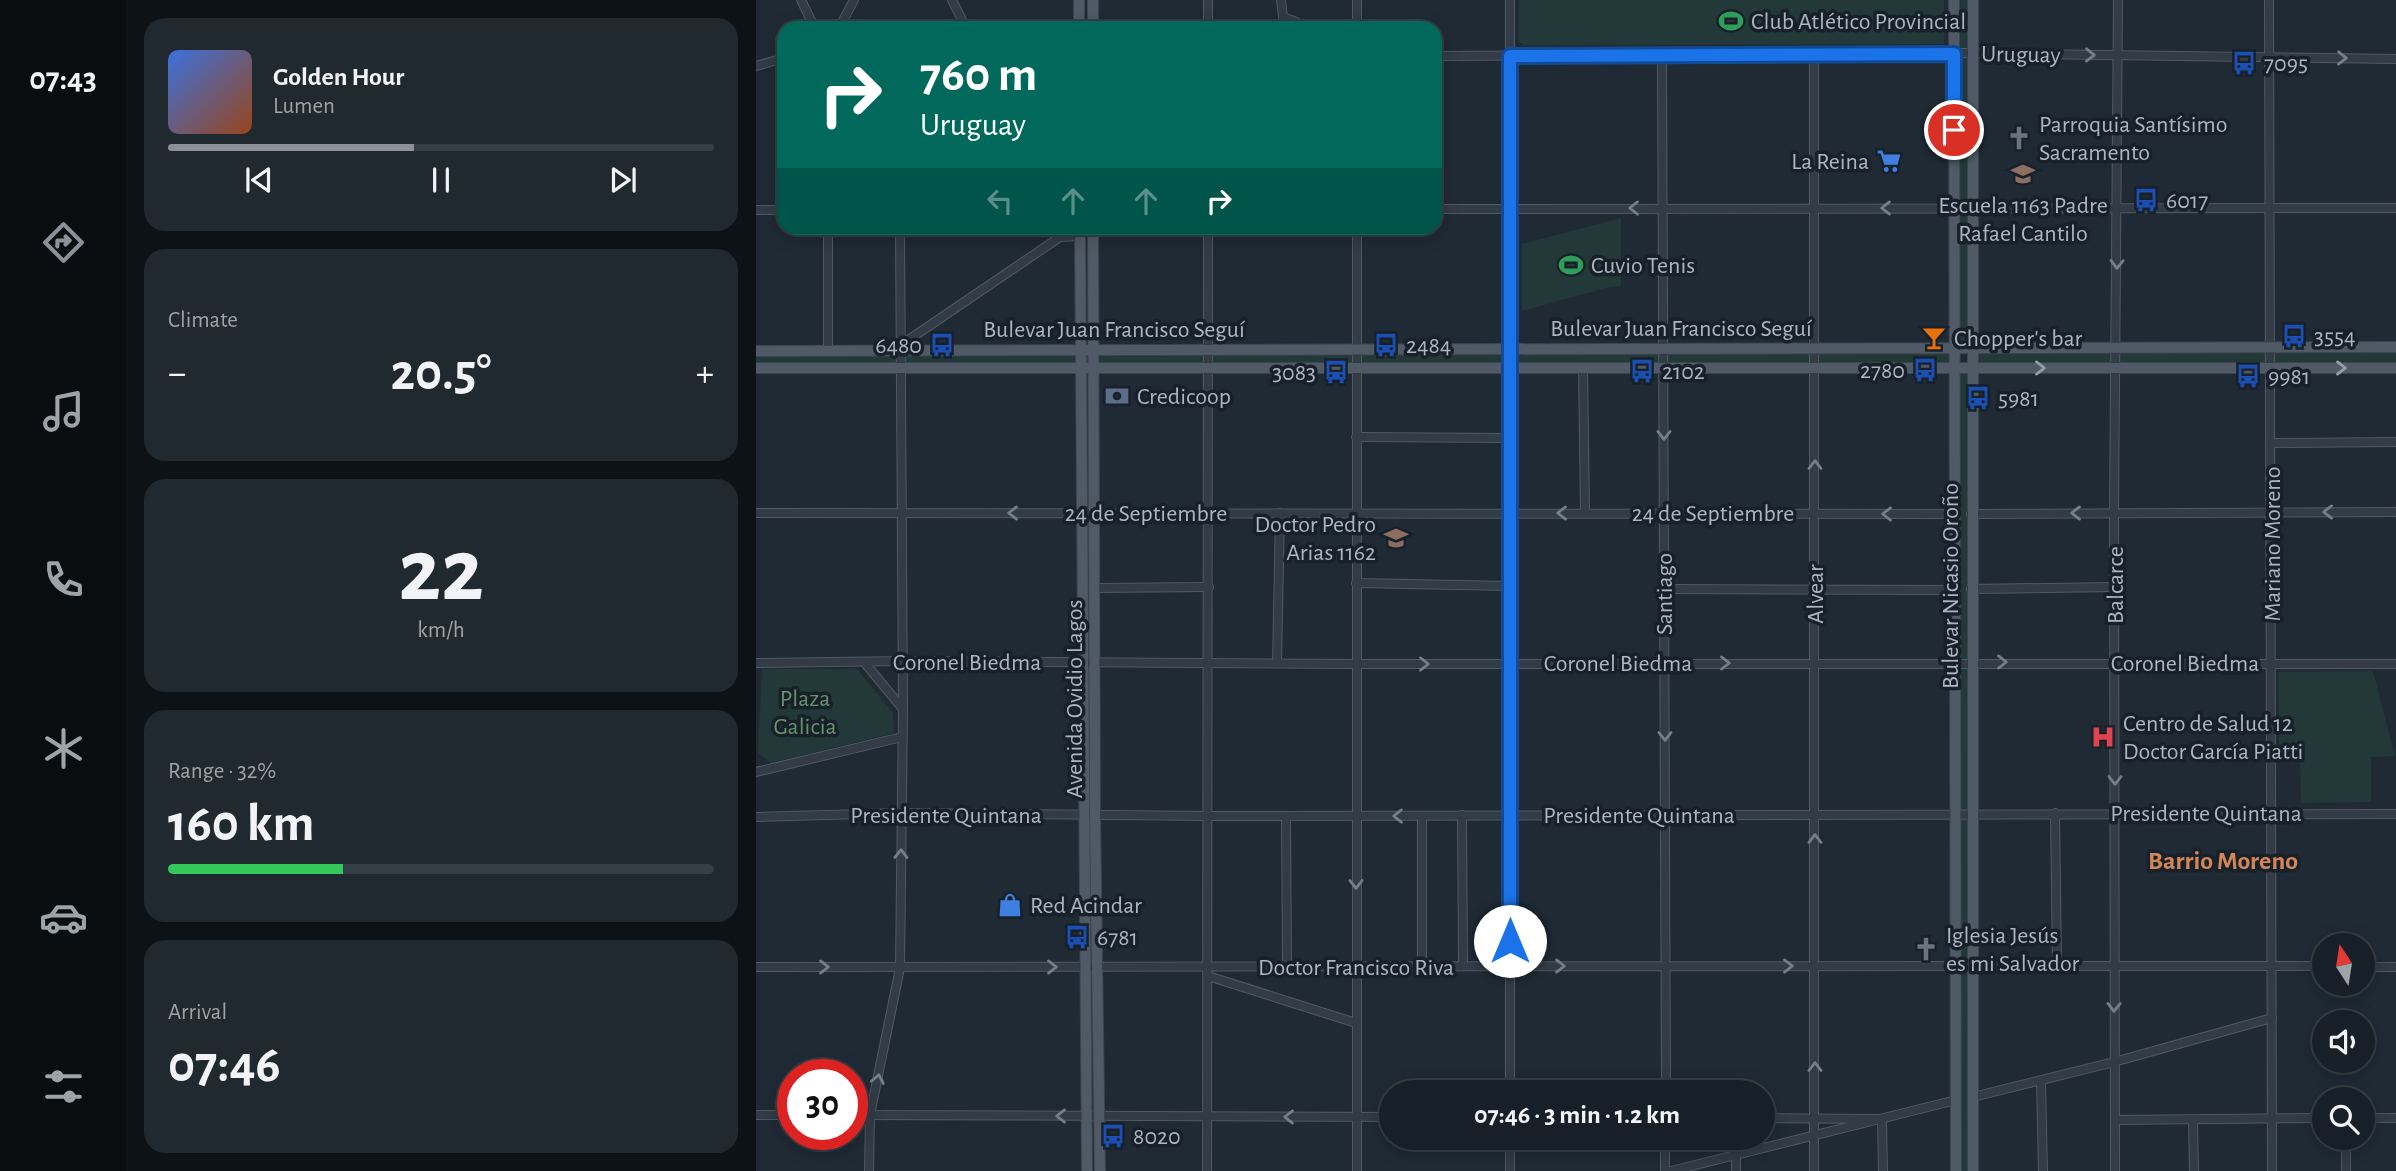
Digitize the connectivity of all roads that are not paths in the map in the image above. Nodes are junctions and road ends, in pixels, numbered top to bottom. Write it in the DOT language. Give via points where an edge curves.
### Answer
graph roads {
  1 [pos="801,0"];
  2 [pos="854,0"];
  3 [pos="952,0"];
  4 [pos="1079,0"];
  5 [pos="1093,0"];
  6 [pos="1208,0"];
  7 [pos="1281,0"];
  8 [pos="1357,0"];
  9 [pos="1510,0"];
  10 [pos="1954,0"];
  11 [pos="1973,0"];
  12 [pos="2118,0"];
  13 [pos="2269,0"];
  14 [pos="812,21"];
  15 [pos="843,21"];
  16 [pos="962,21"];
  17 [pos="1079,21"];
  18 [pos="1093,21"];
  19 [pos="1208,21"];
  20 [pos="1293,21"];
  21 [pos="1357,21"];
  22 [pos="1814,54"];
  23 [pos="1954,54"];
  24 [pos="1973,54"];
  25 [pos="1662,55"];
  26 [pos="2118,55"];
  27 [pos="1442,56"];
  28 [pos="1510,56"];
  29 [pos="2270,57"];
  30 [pos="2396,59"];
  31 [pos="777,60"];
  32 [pos="756,66"];
  33 [pos="1955,207"];
  34 [pos="1971,207"];
  35 [pos="1510,208"];
  36 [pos="1663,208"];
  37 [pos="1815,208"];
  38 [pos="2118,208"];
  39 [pos="2270,208"];
  40 [pos="2396,208"];
  41 [pos="1442,209"];
  42 [pos="756,210"];
  43 [pos="777,210"];
  44 [pos="828,235"];
  45 [pos="900,235"];
  46 [pos="1056,235"];
  47 [pos="1080,235"];
  48 [pos="1093,235"];
  49 [pos="1208,235"];
  50 [pos="1357,235"];
  51 [pos="2271,347"];
  52 [pos="2396,347"];
  53 [pos="901,348"];
  54 [pos="2116,348"];
  55 [pos="1663,349"];
  56 [pos="1815,349"];
  57 [pos="1955,349"];
  58 [pos="1971,349"];
  59 [pos="1080,350"];
  60 [pos="1094,350"];
  61 [pos="1208,350"];
  62 [pos="1357,350"];
  63 [pos="1510,350"];
  64 [pos="756,351"];
  65 [pos="828,351"];
  66 [pos="1663,367"];
  67 [pos="1815,367"];
  68 [pos="1955,367"];
  69 [pos="756,368"];
  70 [pos="1208,368"];
  71 [pos="1357,368"];
  72 [pos="1510,368"];
  73 [pos="1583,368"];
  74 [pos="1971,368"];
  75 [pos="2116,368"];
  76 [pos="2272,368"];
  77 [pos="2396,368"];
  78 [pos="901,369"];
  79 [pos="1080,369"];
  80 [pos="1094,369"];
  81 [pos="1356,437"];
  82 [pos="1510,438"];
  83 [pos="2396,442"];
  84 [pos="2272,443"];
  85 [pos="2396,512"];
  86 [pos="756,513"];
  87 [pos="902,513"];
  88 [pos="1081,513"];
  89 [pos="1095,513"];
  90 [pos="1209,513"];
  91 [pos="1280,513"];
  92 [pos="1356,513"];
  93 [pos="1510,513"];
  94 [pos="1585,513"];
  95 [pos="1664,513"];
  96 [pos="1815,513"];
  97 [pos="2114,513"];
  98 [pos="2272,513"];
  99 [pos="1955,514"];
  100 [pos="1971,514"];
  101 [pos="1356,583"];
  102 [pos="1510,586"];
  103 [pos="1209,587"];
  104 [pos="2115,587"];
  105 [pos="1096,588"];
  106 [pos="1664,589"];
  107 [pos="1815,589"];
  108 [pos="1972,589"];
  109 [pos="1955,590"];
  110 [pos="903,661"];
  111 [pos="864,662"];
  112 [pos="1082,662"];
  113 [pos="1095,662"];
  114 [pos="1956,662"];
  115 [pos="1972,662"];
  116 [pos="2115,662"];
  117 [pos="756,663"];
  118 [pos="1209,663"];
  119 [pos="1277,663"];
  120 [pos="1510,663"];
  121 [pos="1665,663"];
  122 [pos="1815,663"];
  123 [pos="2272,663"];
  124 [pos="1356,664"];
  125 [pos="2396,664"];
  126 [pos="903,709"];
  127 [pos="902,737"];
  128 [pos="756,772"];
  129 [pos="901,813"];
  130 [pos="1972,813"];
  131 [pos="2055,813"];
  132 [pos="2115,813"];
  133 [pos="2272,813"];
  134 [pos="1665,814"];
  135 [pos="1815,814"];
  136 [pos="1956,814"];
  137 [pos="2396,814"];
  138 [pos="1462,815"];
  139 [pos="1510,815"];
  140 [pos="1083,816"];
  141 [pos="1095,816"];
  142 [pos="1208,816"];
  143 [pos="1286,816"];
  144 [pos="1356,816"];
  145 [pos="1422,816"];
  146 [pos="756,817"];
  147 [pos="1463,966"];
  148 [pos="1510,966"];
  149 [pos="1666,966"];
  150 [pos="1815,966"];
  151 [pos="1956,966"];
  152 [pos="1972,966"];
  153 [pos="2057,966"];
  154 [pos="2115,966"];
  155 [pos="2272,966"];
  156 [pos="2312,966"];
  157 [pos="756,967"];
  158 [pos="1085,967"];
  159 [pos="1099,967"];
  160 [pos="1287,967"];
  161 [pos="1356,967"];
  162 [pos="1422,967"];
  163 [pos="2375,967"];
  164 [pos="2396,967"];
  165 [pos="900,968"];
  166 [pos="1208,972"];
  167 [pos="2272,1018"];
  168 [pos="1356,1023"];
  169 [pos="2114,1062"];
  170 [pos="1510,1080"];
  171 [pos="1666,1080"];
  172 [pos="2041,1081"];
  173 [pos="1973,1097"];
  174 [pos="1956,1100"];
  175 [pos="756,1115"];
  176 [pos="777,1115"];
  177 [pos="870,1115"];
  178 [pos="1086,1116"];
  179 [pos="1100,1116"];
  180 [pos="1208,1116"];
  181 [pos="1357,1117"];
  182 [pos="1379,1117"];
  183 [pos="1775,1118"];
  184 [pos="1815,1118"];
  185 [pos="2272,1118"];
  186 [pos="2312,1118"];
  187 [pos="2375,1118"];
  188 [pos="2396,1118"];
  189 [pos="1882,1119"];
  190 [pos="2115,1120"];
  191 [pos="2193,1120"];
  192 [pos="1815,1135"];
  193 [pos="1510,1150"];
  194 [pos="1666,1150"];
  195 [pos="2346,1150"];
  196 [pos="1736,1154"];
  197 [pos="869,1171"];
  198 [pos="1087,1171"];
  199 [pos="1100,1171"];
  200 [pos="1207,1171"];
  201 [pos="1357,1171"];
  202 [pos="1510,1171"];
  203 [pos="1668,1171"];
  204 [pos="1736,1171"];
  205 [pos="1815,1171"];
  206 [pos="1883,1171"];
  207 [pos="1956,1171"];
  208 [pos="1973,1171"];
  209 [pos="2043,1171"];
  210 [pos="2115,1171"];
  211 [pos="2194,1171"];
  212 [pos="2272,1171"];
  213 [pos="2346,1171"];
  1 -- 14 [label="street"];
  2 -- 15 [label="street"];
  3 -- 16 [label="street"];
  4 -- 17 [label="main road"];
  5 -- 18 [label="main road"];
  6 -- 19 [label="street"];
  7 -- 20 [label="street" via="1283,17"];
  8 -- 21 [label="street"];
  9 -- 28 [label="street"];
  10 -- 23 [label="main road, Bulevar Nicasio Oroño"];
  11 -- 24 [label="main road, Bulevar Nicasio Oroño"];
  12 -- 26 [label="street, Balcarce"];
  13 -- 29 [label="street, Mariano Moreno"];
  22 -- 23 [label="street, Uruguay"];
  22 -- 25 [label="street, Uruguay"];
  22 -- 37 [label="street, Alvear"];
  23 -- 24 [label="street, Uruguay"];
  23 -- 33 [label="main road, Bulevar Nicasio Oroño"];
  24 -- 26 [label="street, Uruguay, one-way"];
  24 -- 34 [label="main road, Bulevar Nicasio Oroño"];
  25 -- 28 [label="street, Uruguay"];
  25 -- 36 [label="street, Santiago"];
  26 -- 29 [label="street, Uruguay"];
  26 -- 38 [label="street, Balcarce"];
  27 -- 28 [label="street, Uruguay"];
  28 -- 35 [label="street"];
  29 -- 30 [label="street, Uruguay, one-way"];
  29 -- 39 [label="street, Mariano Moreno"];
  31 -- 32 [label="street"];
  33 -- 34 [label="street"];
  33 -- 37 [label="street, one-way"];
  33 -- 57 [label="main road, Bulevar Nicasio Oroño"];
  34 -- 38 [label="street"];
  34 -- 58 [label="main road, Bulevar Nicasio Oroño"];
  36 -- 35 [label="street, one-way"];
  35 -- 41 [label="street"];
  35 -- 63 [label="street"];
  36 -- 37 [label="street"];
  36 -- 55 [label="street, Santiago"];
  37 -- 56 [label="street, Alvear"];
  38 -- 39 [label="street"];
  38 -- 54 [label="street, Balcarce, one-way"];
  39 -- 40 [label="street"];
  39 -- 51 [label="street, Mariano Moreno"];
  42 -- 43 [label="street"];
  44 -- 65 [label="street"];
  45 -- 53 [label="street"];
  46 -- 53 [label="street"];
  47 -- 59 [label="main road, Avenida Ovidio Lagos"];
  48 -- 60 [label="main road, Avenida Ovidio Lagos"];
  49 -- 61 [label="street"];
  50 -- 62 [label="street"];
  51 -- 52 [label="main road, Bulevar Juan Francisco Seguí"];
  51 -- 54 [label="main road, Bulevar Juan Francisco Seguí"];
  51 -- 76 [label="street, Mariano Moreno"];
  53 -- 59 [label="main road, Bulevar Juan Francisco Seguí"];
  53 -- 65 [label="main road, Bulevar Juan Francisco Seguí"];
  53 -- 78 [label="street"];
  54 -- 58 [label="main road, Bulevar Juan Francisco Seguí"];
  54 -- 75 [label="street, Balcarce"];
  55 -- 56 [label="main road, Bulevar Juan Francisco Seguí"];
  55 -- 63 [label="main road, Bulevar Juan Francisco Seguí"];
  55 -- 66 [label="street, Santiago"];
  56 -- 57 [label="main road, Bulevar Juan Francisco Seguí"];
  56 -- 67 [label="street, Alvear"];
  57 -- 58 [label="main road, Bulevar Juan Francisco Seguí"];
  57 -- 68 [label="main road, Bulevar Nicasio Oroño"];
  58 -- 74 [label="main road, Bulevar Nicasio Oroño"];
  59 -- 60 [label="main road, Bulevar Juan Francisco Seguí"];
  59 -- 79 [label="main road, Avenida Ovidio Lagos"];
  60 -- 61 [label="main road, Bulevar Juan Francisco Seguí"];
  60 -- 80 [label="main road, Avenida Ovidio Lagos"];
  61 -- 62 [label="main road, Bulevar Juan Francisco Seguí"];
  61 -- 70 [label="street"];
  62 -- 63 [label="main road, Bulevar Juan Francisco Seguí"];
  62 -- 71 [label="street"];
  63 -- 72 [label="street"];
  64 -- 65 [label="main road, Bulevar Juan Francisco Seguí"];
  66 -- 67 [label="main road, Bulevar Juan Francisco Seguí"];
  66 -- 73 [label="main road, Bulevar Juan Francisco Seguí"];
  66 -- 95 [label="street, Santiago, one-way"];
  67 -- 68 [label="main road, Bulevar Juan Francisco Seguí"];
  96 -- 67 [label="street, Alvear, one-way"];
  68 -- 74 [label="main road, Bulevar Juan Francisco Seguí"];
  68 -- 99 [label="main road, Bulevar Nicasio Oroño"];
  69 -- 78 [label="main road, Bulevar Juan Francisco Seguí"];
  70 -- 71 [label="main road, Bulevar Juan Francisco Seguí"];
  70 -- 80 [label="main road, Bulevar Juan Francisco Seguí"];
  70 -- 90 [label="street"];
  71 -- 72 [label="main road, Bulevar Juan Francisco Seguí"];
  71 -- 81 [label="street"];
  72 -- 73 [label="main road, Bulevar Juan Francisco Seguí"];
  72 -- 82 [label="street"];
  73 -- 94 [label="street"];
  74 -- 75 [label="main road, Bulevar Juan Francisco Seguí, one-way"];
  74 -- 100 [label="main road, Bulevar Nicasio Oroño"];
  75 -- 76 [label="main road, Bulevar Juan Francisco Seguí"];
  75 -- 97 [label="street, Balcarce"];
  76 -- 77 [label="main road, Bulevar Juan Francisco Seguí, one-way"];
  76 -- 84 [label="street, Mariano Moreno"];
  78 -- 79 [label="main road, Bulevar Juan Francisco Seguí"];
  78 -- 87 [label="street"];
  79 -- 80 [label="main road, Bulevar Juan Francisco Seguí"];
  79 -- 88 [label="main road, Avenida Ovidio Lagos"];
  80 -- 89 [label="main road, Avenida Ovidio Lagos"];
  81 -- 82 [label="street"];
  81 -- 92 [label="street"];
  82 -- 93 [label="street"];
  83 -- 84 [label="street"];
  84 -- 98 [label="street, Mariano Moreno"];
  85 -- 98 [label="street, one-way"];
  86 -- 87 [label="street, 24 de Septiembre"];
  88 -- 87 [label="street, 24 de Septiembre, one-way"];
  87 -- 110 [label="street"];
  88 -- 89 [label="street, 24 de Septiembre"];
  88 -- 112 [label="main road, Avenida Ovidio Lagos"];
  89 -- 90 [label="street, 24 de Septiembre"];
  89 -- 105 [label="main road, Avenida Ovidio Lagos"];
  90 -- 91 [label="street, 24 de Septiembre"];
  90 -- 103 [label="street"];
  91 -- 92 [label="street, 24 de Septiembre"];
  91 -- 119 [label="street"];
  92 -- 93 [label="street, 24 de Septiembre"];
  92 -- 101 [label="street"];
  94 -- 93 [label="street, 24 de Septiembre, one-way"];
  93 -- 102 [label="street"];
  94 -- 95 [label="street, 24 de Septiembre"];
  95 -- 96 [label="street, 24 de Septiembre"];
  95 -- 106 [label="street, Santiago"];
  99 -- 96 [label="street, 24 de Septiembre, one-way"];
  96 -- 107 [label="street, Alvear"];
  97 -- 98 [label="street"];
  97 -- 100 [label="street, one-way"];
  97 -- 104 [label="street, Balcarce"];
  98 -- 123 [label="street, Mariano Moreno"];
  99 -- 109 [label="main road, Bulevar Nicasio Oroño"];
  100 -- 108 [label="main road, Bulevar Nicasio Oroño"];
  101 -- 102 [label="street"];
  101 -- 124 [label="street"];
  102 -- 120 [label="street"];
  103 -- 105 [label="street"];
  103 -- 118 [label="street"];
  104 -- 108 [label="street"];
  104 -- 116 [label="street, Balcarce"];
  105 -- 113 [label="main road, Avenida Ovidio Lagos"];
  106 -- 107 [label="street"];
  106 -- 121 [label="street, Santiago"];
  107 -- 109 [label="street"];
  107 -- 122 [label="street, Alvear"];
  108 -- 115 [label="main road, Bulevar Nicasio Oroño"];
  109 -- 114 [label="main road, Bulevar Nicasio Oroño"];
  110 -- 111 [label="street, Coronel Biedma"];
  110 -- 112 [label="street, Coronel Biedma"];
  110 -- 126 [label="street"];
  111 -- 117 [label="street, Coronel Biedma"];
  111 -- 126 [label="street"];
  112 -- 113 [label="street, Coronel Biedma"];
  112 -- 140 [label="main road, Avenida Ovidio Lagos"];
  113 -- 118 [label="street, Coronel Biedma"];
  113 -- 141 [label="main road, Avenida Ovidio Lagos"];
  114 -- 115 [label="street, Coronel Biedma"];
  114 -- 122 [label="street, Coronel Biedma"];
  114 -- 136 [label="main road, Bulevar Nicasio Oroño"];
  115 -- 116 [label="street, Coronel Biedma, one-way"];
  115 -- 130 [label="main road, Bulevar Nicasio Oroño"];
  116 -- 123 [label="street, Coronel Biedma"];
  116 -- 132 [label="street, Balcarce, one-way"];
  118 -- 119 [label="street, Coronel Biedma"];
  118 -- 142 [label="street"];
  119 -- 124 [label="street, Coronel Biedma"];
  120 -- 121 [label="street, Coronel Biedma"];
  124 -- 120 [label="street, Coronel Biedma, one-way"];
  120 -- 139 [label="street"];
  121 -- 122 [label="street, Coronel Biedma, one-way"];
  121 -- 134 [label="street, Santiago, one-way"];
  122 -- 135 [label="street, Alvear"];
  123 -- 125 [label="street, Coronel Biedma"];
  123 -- 133 [label="street, Mariano Moreno"];
  124 -- 144 [label="street"];
  126 -- 127 [label="street"];
  127 -- 128 [label="street"];
  127 -- 129 [label="street"];
  129 -- 140 [label="street, Presidente Quintana"];
  129 -- 146 [label="street, Presidente Quintana"];
  165 -- 129 [label="street, one-way"];
  130 -- 131 [label="street, Presidente Quintana"];
  130 -- 136 [label="street, Presidente Quintana"];
  130 -- 152 [label="main road, Bulevar Nicasio Oroño"];
  131 -- 132 [label="street, Presidente Quintana"];
  131 -- 153 [label="street"];
  132 -- 133 [label="street, Presidente Quintana"];
  132 -- 154 [label="street, Balcarce"];
  133 -- 137 [label="street, Presidente Quintana"];
  133 -- 155 [label="street, Mariano Moreno"];
  134 -- 135 [label="street, Presidente Quintana"];
  134 -- 139 [label="street, Presidente Quintana"];
  134 -- 149 [label="street, Santiago"];
  135 -- 136 [label="street, Presidente Quintana"];
  150 -- 135 [label="street, Alvear, one-way"];
  136 -- 151 [label="main road, Bulevar Nicasio Oroño"];
  138 -- 139 [label="street, Presidente Quintana"];
  138 -- 145 [label="street, Presidente Quintana"];
  138 -- 147 [label="street"];
  139 -- 148 [label="street"];
  140 -- 141 [label="street, Presidente Quintana"];
  140 -- 158 [label="main road, Avenida Ovidio Lagos"];
  141 -- 142 [label="street, Presidente Quintana"];
  141 -- 159 [label="main road, Avenida Ovidio Lagos"];
  142 -- 143 [label="street, Presidente Quintana"];
  142 -- 166 [label="street"];
  143 -- 144 [label="street, Presidente Quintana"];
  143 -- 160 [label="street"];
  145 -- 144 [label="street, Presidente Quintana, one-way"];
  144 -- 161 [label="street, one-way"];
  145 -- 162 [label="street"];
  147 -- 148 [label="street, Doctor Francisco Riva"];
  147 -- 162 [label="street, Doctor Francisco Riva"];
  148 -- 149 [label="street, Doctor Francisco Riva, one-way"];
  148 -- 170 [label="street"];
  149 -- 150 [label="street, Doctor Francisco Riva, one-way"];
  149 -- 171 [label="street, Santiago"];
  150 -- 151 [label="street, Doctor Francisco Riva"];
  184 -- 150 [label="street, Alvear, one-way"];
  151 -- 174 [label="main road, Bulevar Nicasio Oroño"];
  152 -- 153 [label="street"];
  152 -- 173 [label="main road, Bulevar Nicasio Oroño"];
  153 -- 154 [label="street"];
  154 -- 155 [label="street"];
  154 -- 169 [label="street, Balcarce, one-way"];
  155 -- 156 [label="street"];
  155 -- 167 [label="street, Mariano Moreno"];
  157 -- 165 [label="street, Doctor Francisco Riva, one-way"];
  158 -- 159 [label="street, Doctor Francisco Riva"];
  165 -- 158 [label="street, Doctor Francisco Riva, one-way"];
  158 -- 178 [label="main road, Avenida Ovidio Lagos"];
  159 -- 166 [label="street, Doctor Francisco Riva"];
  159 -- 179 [label="main road, Avenida Ovidio Lagos"];
  160 -- 161 [label="street, Doctor Francisco Riva"];
  160 -- 166 [label="street, Doctor Francisco Riva"];
  161 -- 162 [label="street, Doctor Francisco Riva"];
  161 -- 168 [label="street"];
  163 -- 164 [label="street"];
  177 -- 165 [label="street, one-way"];
  166 -- 168 [label="street"];
  166 -- 180 [label="street"];
  167 -- 169 [label="street"];
  167 -- 185 [label="street, Mariano Moreno"];
  168 -- 181 [label="street"];
  169 -- 172 [label="street"];
  169 -- 190 [label="street, Balcarce"];
  172 -- 173 [label="street"];
  172 -- 209 [label="street"];
  173 -- 208 [label="main road, Bulevar Nicasio Oroño"];
  174 -- 189 [label="street"];
  174 -- 207 [label="main road, Bulevar Nicasio Oroño"];
  175 -- 176 [label="street"];
  178 -- 177 [label="street, one-way"];
  177 -- 197 [label="street"];
  178 -- 179 [label="street"];
  178 -- 198 [label="main road, Avenida Ovidio Lagos"];
  179 -- 180 [label="street"];
  179 -- 199 [label="main road, Avenida Ovidio Lagos"];
  181 -- 180 [label="street, one-way"];
  180 -- 200 [label="street"];
  181 -- 182 [label="street"];
  181 -- 201 [label="street"];
  183 -- 184 [label="street"];
  184 -- 189 [label="street"];
  184 -- 192 [label="street, Alvear"];
  185 -- 186 [label="street"];
  185 -- 191 [label="street"];
  185 -- 212 [label="street, Mariano Moreno"];
  187 -- 188 [label="street"];
  189 -- 192 [label="street"];
  189 -- 206 [label="street"];
  190 -- 191 [label="street"];
  190 -- 210 [label="street, Balcarce"];
  191 -- 211 [label="street"];
  192 -- 196 [label="street"];
  192 -- 205 [label="street, Alvear"];
  193 -- 202 [label="street"];
  194 -- 203 [label="street"];
  195 -- 213 [label="street"];
  196 -- 203 [label="street"];
  196 -- 204 [label="street"];
}
